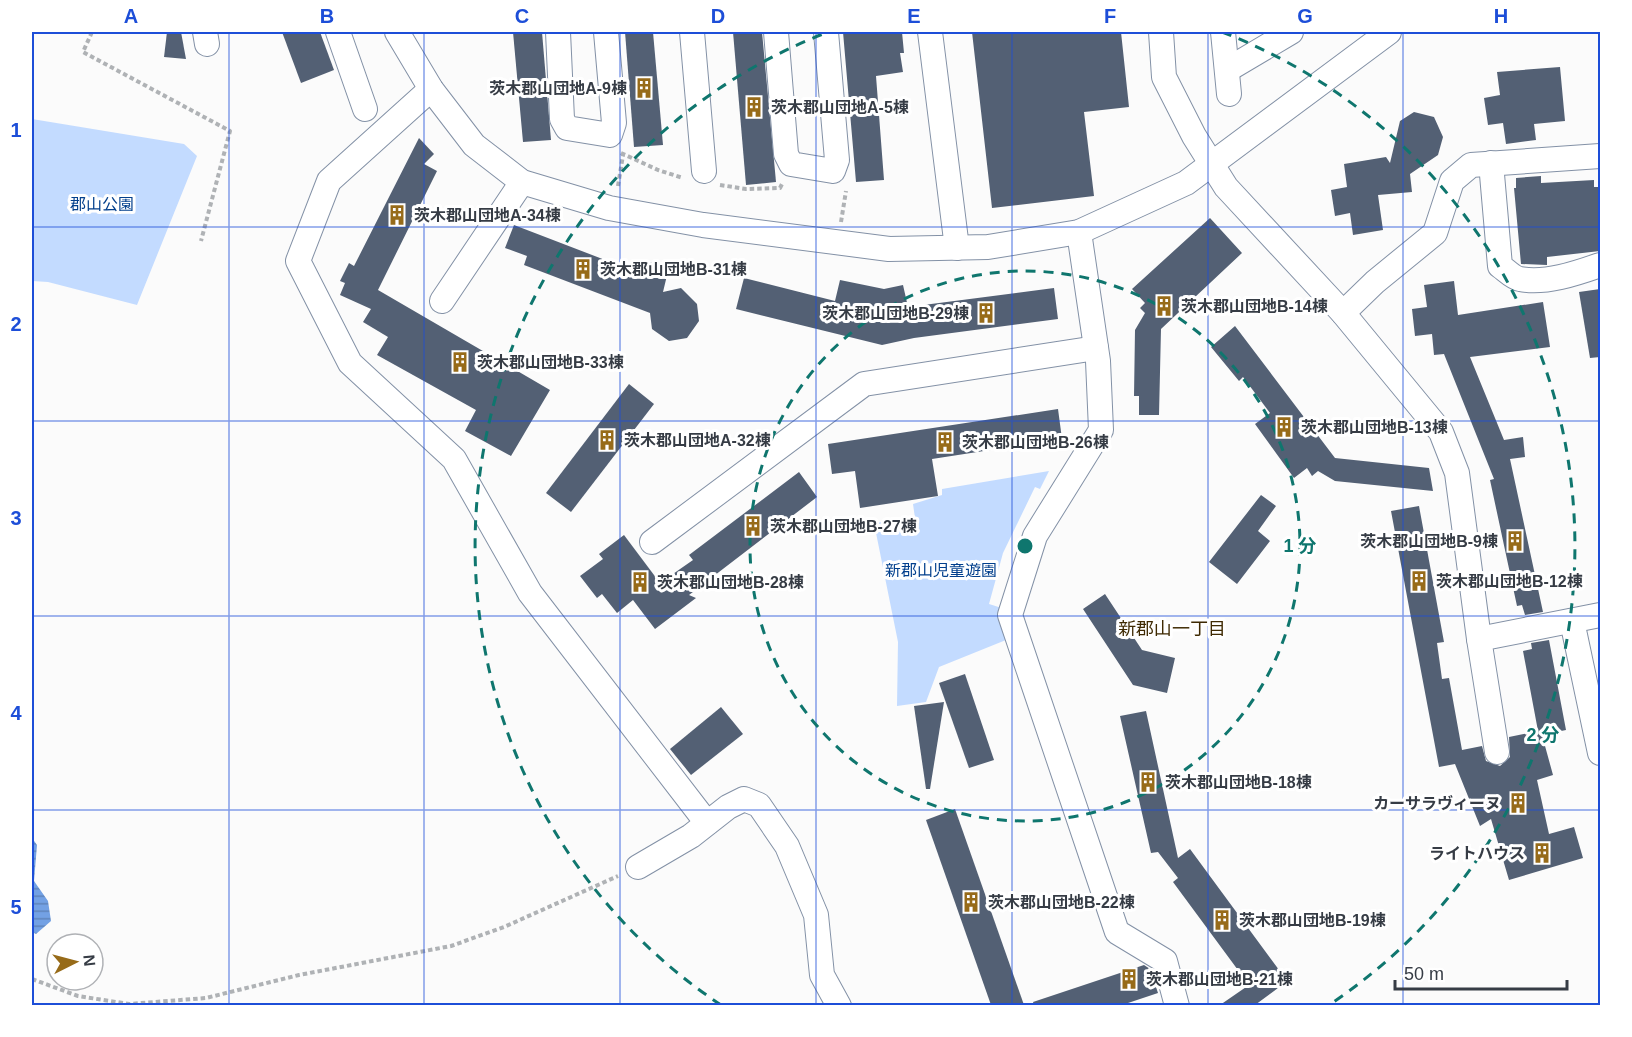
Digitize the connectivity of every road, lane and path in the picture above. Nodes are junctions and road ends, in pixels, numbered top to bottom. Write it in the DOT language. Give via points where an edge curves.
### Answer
graph roads {
  1 [pos="92,32"];
  2 [pos="339,32"];
  3 [pos="397,32"];
  4 [pos="558,32"];
  5 [pos="606,32"];
  6 [pos="692,32"];
  7 [pos="776,32"];
  8 [pos="826,32"];
  9 [pos="930,32"];
  10 [pos="1161,32"];
  11 [pos="1223,32"];
  12 [pos="1291,32"];
  13 [pos="1389,32"];
  14 [pos="1227,70"];
  15 [pos="431,89"];
  16 [pos="1229,94"];
  17 [pos="365,109"];
  18 [pos="623,154"];
  19 [pos="1600,156"];
  20 [pos="1212,162"];
  21 [pos="1491,164"];
  22 [pos="704,171"];
  23 [pos="522,182"];
  24 [pos="846,185"];
  25 [pos="618,188"];
  26 [pos="842,222"];
  27 [pos="1079,232"];
  28 [pos="201,241"];
  29 [pos="957,248"];
  30 [pos="1600,265"];
  31 [pos="442,301"];
  32 [pos="1343,313"];
  33 [pos="1096,348"];
  34 [pos="652,542"];
  35 [pos="1600,615"];
  36 [pos="1572,621"];
  37 [pos="1479,639"];
  38 [pos="1497,752"];
  39 [pos="1600,753"];
  40 [pos="707,823"];
  41 [pos="638,867"];
  42 [pos="32,979"];
  43 [pos="839,1005"];
  44 [pos="1177,1005"];
  1 -- 28 [label="path" via="83,52 230,131"];
  2 -- 17 [label="street"];
  3 -- 15 [label="street"];
  4 -- 5 [label="street" via="562,119 567,128 610,135 614,123"];
  6 -- 22 [label="street"];
  7 -- 8 [label="street" via="786,154 791,164 833,171 837,160"];
  9 -- 29 [label="street"];
  10 -- 20 [label="street" via="1164,77"];
  11 -- 14 [label="street"];
  12 -- 14 [label="street"];
  13 -- 20 [label="street"];
  14 -- 16 [label="street"];
  15 -- 23 [label="street" via="474,145"];
  15 -- 40 [label="street" via="329,181 298,261 350,363 454,459 530,593"];
  18 -- 25 [label="path"];
  19 -- 21 [label="street"];
  20 -- 27 [label="street" via="1186,183"];
  20 -- 32 [label="street" via="1226,187"];
  21 -- 30 [label="street" via="1500,266 1518,279 1541,279"];
  21 -- 32 [label="street" via="1471,165 1452,182 1436,233"];
  23 -- 29 [label="street" via="609,208 702,225 889,249"];
  23 -- 31 [label="street"];
  24 -- 26 [label="path"];
  27 -- 29 [label="street" via="988,247"];
  27 -- 33 [label="street"];
  32 -- 37 [label="street" via="1441,432 1457,473"];
  33 -- 34 [label="street" via="864,384"];
  33 -- 44 [label="street" via="1101,430 1035,536 1010,615 1117,933 1165,961"];
  35 -- 36 [label="street"];
  36 -- 37 [label="street"];
  36 -- 39 [label="street"];
  37 -- 38 [label="street"];
  40 -- 41 [label="street"];
  40 -- 43 [label="street" via="744,799 759,806 787,846 816,915 822,975"];
  41 -- 42 [label="path" via="452,946 299,975 206,998 129,1004 78,996"];
}
